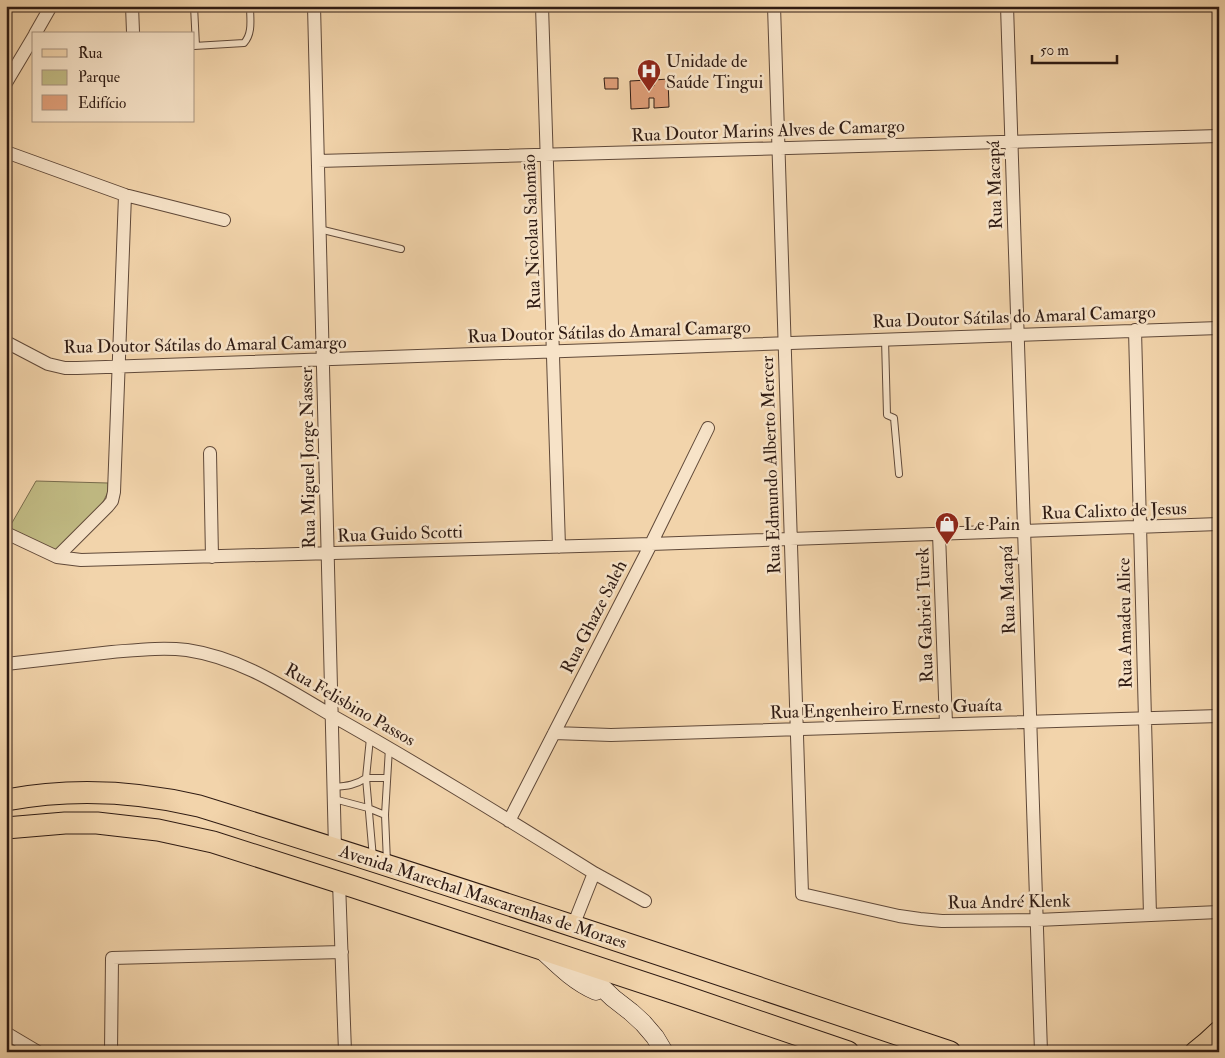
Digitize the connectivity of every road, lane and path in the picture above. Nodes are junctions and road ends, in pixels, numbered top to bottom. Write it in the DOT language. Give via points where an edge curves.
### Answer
graph roads {
  1 [pos="51,6"];
  2 [pos="132,6"];
  3 [pos="194,6"];
  4 [pos="250,6"];
  5 [pos="314,6"];
  6 [pos="542,6"];
  7 [pos="774,6"];
  8 [pos="1007,6"];
  9 [pos="36,32"];
  10 [pos="133,32"];
  11 [pos="195,32"];
  12 [pos="32,38"];
  13 [pos="195,46"];
  14 [pos="6,83"];
  15 [pos="1219,136"];
  16 [pos="1011,142"];
  17 [pos="779,148"];
  18 [pos="6,152"];
  19 [pos="547,154"];
  20 [pos="318,161"];
  21 [pos="125,195"];
  22 [pos="224,220"];
  23 [pos="319,229"];
  24 [pos="400,249"];
  25 [pos="1219,328"];
  26 [pos="1135,330"];
  27 [pos="1018,335"];
  28 [pos="885,340"];
  29 [pos="6,342"];
  30 [pos="785,343"];
  31 [pos="553,351"];
  32 [pos="323,360"];
  33 [pos="119,367"];
  34 [pos="708,428"];
  35 [pos="210,453"];
  36 [pos="899,474"];
  37 [pos="1219,524"];
  38 [pos="1140,527"];
  39 [pos="1024,531"];
  40 [pos="6,533"];
  41 [pos="939,534"];
  42 [pos="791,540"];
  43 [pos="651,544"];
  44 [pos="559,547"];
  45 [pos="328,553"];
  46 [pos="212,557"];
  47 [pos="57,558"];
  48 [pos="6,664"];
  49 [pos="332,715"];
  50 [pos="1219,716"];
  51 [pos="1145,718"];
  52 [pos="1030,722"];
  53 [pos="946,724"];
  54 [pos="797,729"];
  55 [pos="554,733"];
  56 [pos="370,736"];
  57 [pos="389,748"];
  58 [pos="366,778"];
  59 [pos="387,778"];
  60 [pos="334,793"];
  61 [pos="6,800"];
  62 [pos="368,808"];
  63 [pos="385,815"];
  64 [pos="509,821"];
  65 [pos="266,827"];
  66 [pos="6,828"];
  67 [pos="335,848"];
  68 [pos="248,853"];
  69 [pos="380,863"];
  70 [pos="594,873"];
  71 [pos="347,885"];
  72 [pos="802,894"];
  73 [pos="645,901"];
  74 [pos="517,907"];
  75 [pos="1219,912"];
  76 [pos="1150,915"];
  77 [pos="1037,920"];
  78 [pos="573,926"];
  79 [pos="540,948"];
  80 [pos="342,952"];
  81 [pos="571,959"];
  82 [pos="710,971"];
  83 [pos="681,995"];
  84 [pos="613,998"];
  85 [pos="1219,1031"];
  86 [pos="6,1034"];
  87 [pos="1219,1043"];
  88 [pos="22,1048"];
  89 [pos="38,1052"];
  90 [pos="111,1052"];
  91 [pos="345,1052"];
  92 [pos="664,1052"];
  93 [pos="848,1052"];
  94 [pos="950,1052"];
  95 [pos="1041,1052"];
  96 [pos="1195,1052"];
  97 [pos="1216,1052"];
  1 -- 9 [label="street"];
  2 -- 10 [label="street"];
  3 -- 11 [label="lane"];
  4 -- 13 [label="lane" via="250,32 244,43"];
  5 -- 20 [label="street, Rua Miguel Jorge Nasser"];
  6 -- 19 [label="street, Rua Nicolau Salomão"];
  7 -- 17 [label="street, Rua Edmundo Alberto Mercer"];
  8 -- 16 [label="street, Rua Macapá"];
  12 -- 14 [label="street"];
  15 -- 16 [label="street, Rua Doutor Marins Alves de Camargo"];
  16 -- 17 [label="street, Rua Doutor Marins Alves de Camargo"];
  16 -- 27 [label="street, Rua Macapá"];
  17 -- 19 [label="street, Rua Doutor Marins Alves de Camargo"];
  17 -- 30 [label="street, Rua Edmundo Alberto Mercer"];
  18 -- 21 [label="street"];
  19 -- 20 [label="street, Rua Doutor Marins Alves de Camargo"];
  19 -- 31 [label="street, Rua Nicolau Salomão"];
  20 -- 23 [label="street, Rua Miguel Jorge Nasser"];
  21 -- 22 [label="street"];
  21 -- 33 [label="street"];
  23 -- 24 [label="lane"];
  23 -- 32 [label="street, Rua Miguel Jorge Nasser"];
  25 -- 26 [label="street, Rua Doutor Sátilas do Amaral Camargo"];
  26 -- 27 [label="street, Rua Doutor Sátilas do Amaral Camargo"];
  26 -- 38 [label="street, Rua Amadeu Alice"];
  27 -- 28 [label="street, Rua Doutor Sátilas do Amaral Camargo"];
  27 -- 39 [label="street, Rua Macapá"];
  28 -- 30 [label="street, Rua Doutor Sátilas do Amaral Camargo"];
  28 -- 36 [label="lane" via="887,415 894,418"];
  29 -- 33 [label="street, Rua Doutor Sátilas do Amaral Camargo" via="56,367"];
  30 -- 31 [label="street, Rua Doutor Sátilas do Amaral Camargo"];
  30 -- 42 [label="street, Rua Edmundo Alberto Mercer"];
  31 -- 32 [label="street, Rua Doutor Sátilas do Amaral Camargo"];
  31 -- 44 [label="street, Rua Nicolau Salomão"];
  32 -- 33 [label="street, Rua Doutor Sátilas do Amaral Camargo"];
  32 -- 45 [label="street, Rua Miguel Jorge Nasser"];
  33 -- 47 [label="street" via="112,501"];
  34 -- 43 [label="street, Rua Ghaze Saleh"];
  35 -- 46 [label="street"];
  37 -- 38 [label="street, Rua Calixto de Jesus"];
  38 -- 39 [label="street, Rua Calixto de Jesus"];
  38 -- 51 [label="street, Rua Amadeu Alice"];
  39 -- 41 [label="street, Rua Calixto de Jesus"];
  39 -- 52 [label="street, Rua Macapá"];
  40 -- 47 [label="street, Rua Guido Scotti"];
  41 -- 42 [label="street, Rua Calixto de Jesus"];
  41 -- 53 [label="street, Rua Gabriel Turek"];
  42 -- 43 [label="street, Rua Calixto de Jesus"];
  42 -- 54 [label="street, Rua Edmundo Alberto Mercer"];
  43 -- 44 [label="street, Rua Guido Scotti"];
  43 -- 55 [label="street, Rua Ghaze Saleh"];
  44 -- 45 [label="street, Rua Guido Scotti"];
  45 -- 46 [label="street, Rua Guido Scotti"];
  45 -- 49 [label="street, Rua Miguel Jorge Nasser"];
  46 -- 47 [label="street, Rua Guido Scotti"];
  48 -- 49 [label="street, Rua Felisbino Passos" via="144,649 188,650 250,668"];
  49 -- 56 [label="street, Rua Felisbino Passos"];
  49 -- 60 [label="street, Rua Miguel Jorge Nasser"];
  50 -- 51 [label="street, Rua Engenheiro Ernesto Guaíta"];
  51 -- 52 [label="street, Rua Engenheiro Ernesto Guaíta"];
  51 -- 76 [label="street, Rua Amadeu Alice"];
  52 -- 53 [label="street, Rua Engenheiro Ernesto Guaíta"];
  52 -- 77 [label="street, Rua Macapá"];
  53 -- 54 [label="street, Rua Engenheiro Ernesto Guaíta"];
  54 -- 55 [label="street, Rua Engenheiro Ernesto Guaíta" via="611,735"];
  54 -- 72 [label="street, Rua Edmundo Alberto Mercer"];
  55 -- 64 [label="street, Rua Ghaze Saleh"];
  56 -- 57 [label="street, Rua Felisbino Passos"];
  56 -- 58 [label="lane"];
  57 -- 59 [label="lane"];
  57 -- 64 [label="street, Rua Felisbino Passos"];
  58 -- 59 [label="lane"];
  58 -- 60 [label="lane"];
  58 -- 62 [label="lane"];
  59 -- 63 [label="lane"];
  60 -- 62 [label="lane"];
  60 -- 67 [label="street, Rua Miguel Jorge Nasser"];
  61 -- 65 [label="highway, Avenida Marechal Mascarenhas de Moraes" via="78,793 143,796 199,806"];
  62 -- 63 [label="lane"];
  62 -- 69 [label="lane"];
  63 -- 69 [label="lane"];
  64 -- 70 [label="street, Rua Felisbino Passos"];
  65 -- 67 [label="highway, Avenida Marechal Mascarenhas de Moraes"];
  65 -- 68 [label="highway"];
  66 -- 68 [label="highway, Avenida Marechal Mascarenhas de Moraes" via="65,824 130,826 186,836"];
  67 -- 69 [label="highway, Avenida Marechal Mascarenhas de Moraes"];
  67 -- 71 [label="highway"];
  68 -- 71 [label="highway, Avenida Marechal Mascarenhas de Moraes"];
  69 -- 74 [label="highway, Avenida Marechal Mascarenhas de Moraes"];
  70 -- 73 [label="street, Rua Felisbino Passos"];
  70 -- 78 [label="street"];
  71 -- 79 [label="highway, Avenida Marechal Mascarenhas de Moraes"];
  71 -- 80 [label="street"];
  72 -- 77 [label="street, Rua André Klenk" via="920,920"];
  74 -- 78 [label="highway, Avenida Marechal Mascarenhas de Moraes"];
  74 -- 81 [label="highway"];
  75 -- 76 [label="street, Rua André Klenk"];
  76 -- 77 [label="street, Rua André Klenk"];
  77 -- 95 [label="street, Rua Macapá"];
  78 -- 82 [label="highway, Avenida Marechal Mascarenhas de Moraes"];
  79 -- 81 [label="highway, Avenida Marechal Mascarenhas de Moraes"];
  79 -- 84 [label="main road" via="578,982"];
  80 -- 90 [label="street" via="112,958"];
  80 -- 91 [label="street"];
  81 -- 83 [label="highway, Avenida Marechal Mascarenhas de Moraes"];
  81 -- 84 [label="main road"];
  82 -- 83 [label="highway" via="702,990 692,996"];
  82 -- 94 [label="highway, Avenida Marechal Mascarenhas de Moraes"];
  83 -- 93 [label="highway, Avenida Marechal Mascarenhas de Moraes"];
  84 -- 92 [label="main road" via="643,1023"];
  85 -- 96 [label="main road"];
  86 -- 88 [label="street"];
  87 -- 97 [label="highway"];
  88 -- 89 [label="street"];
}
